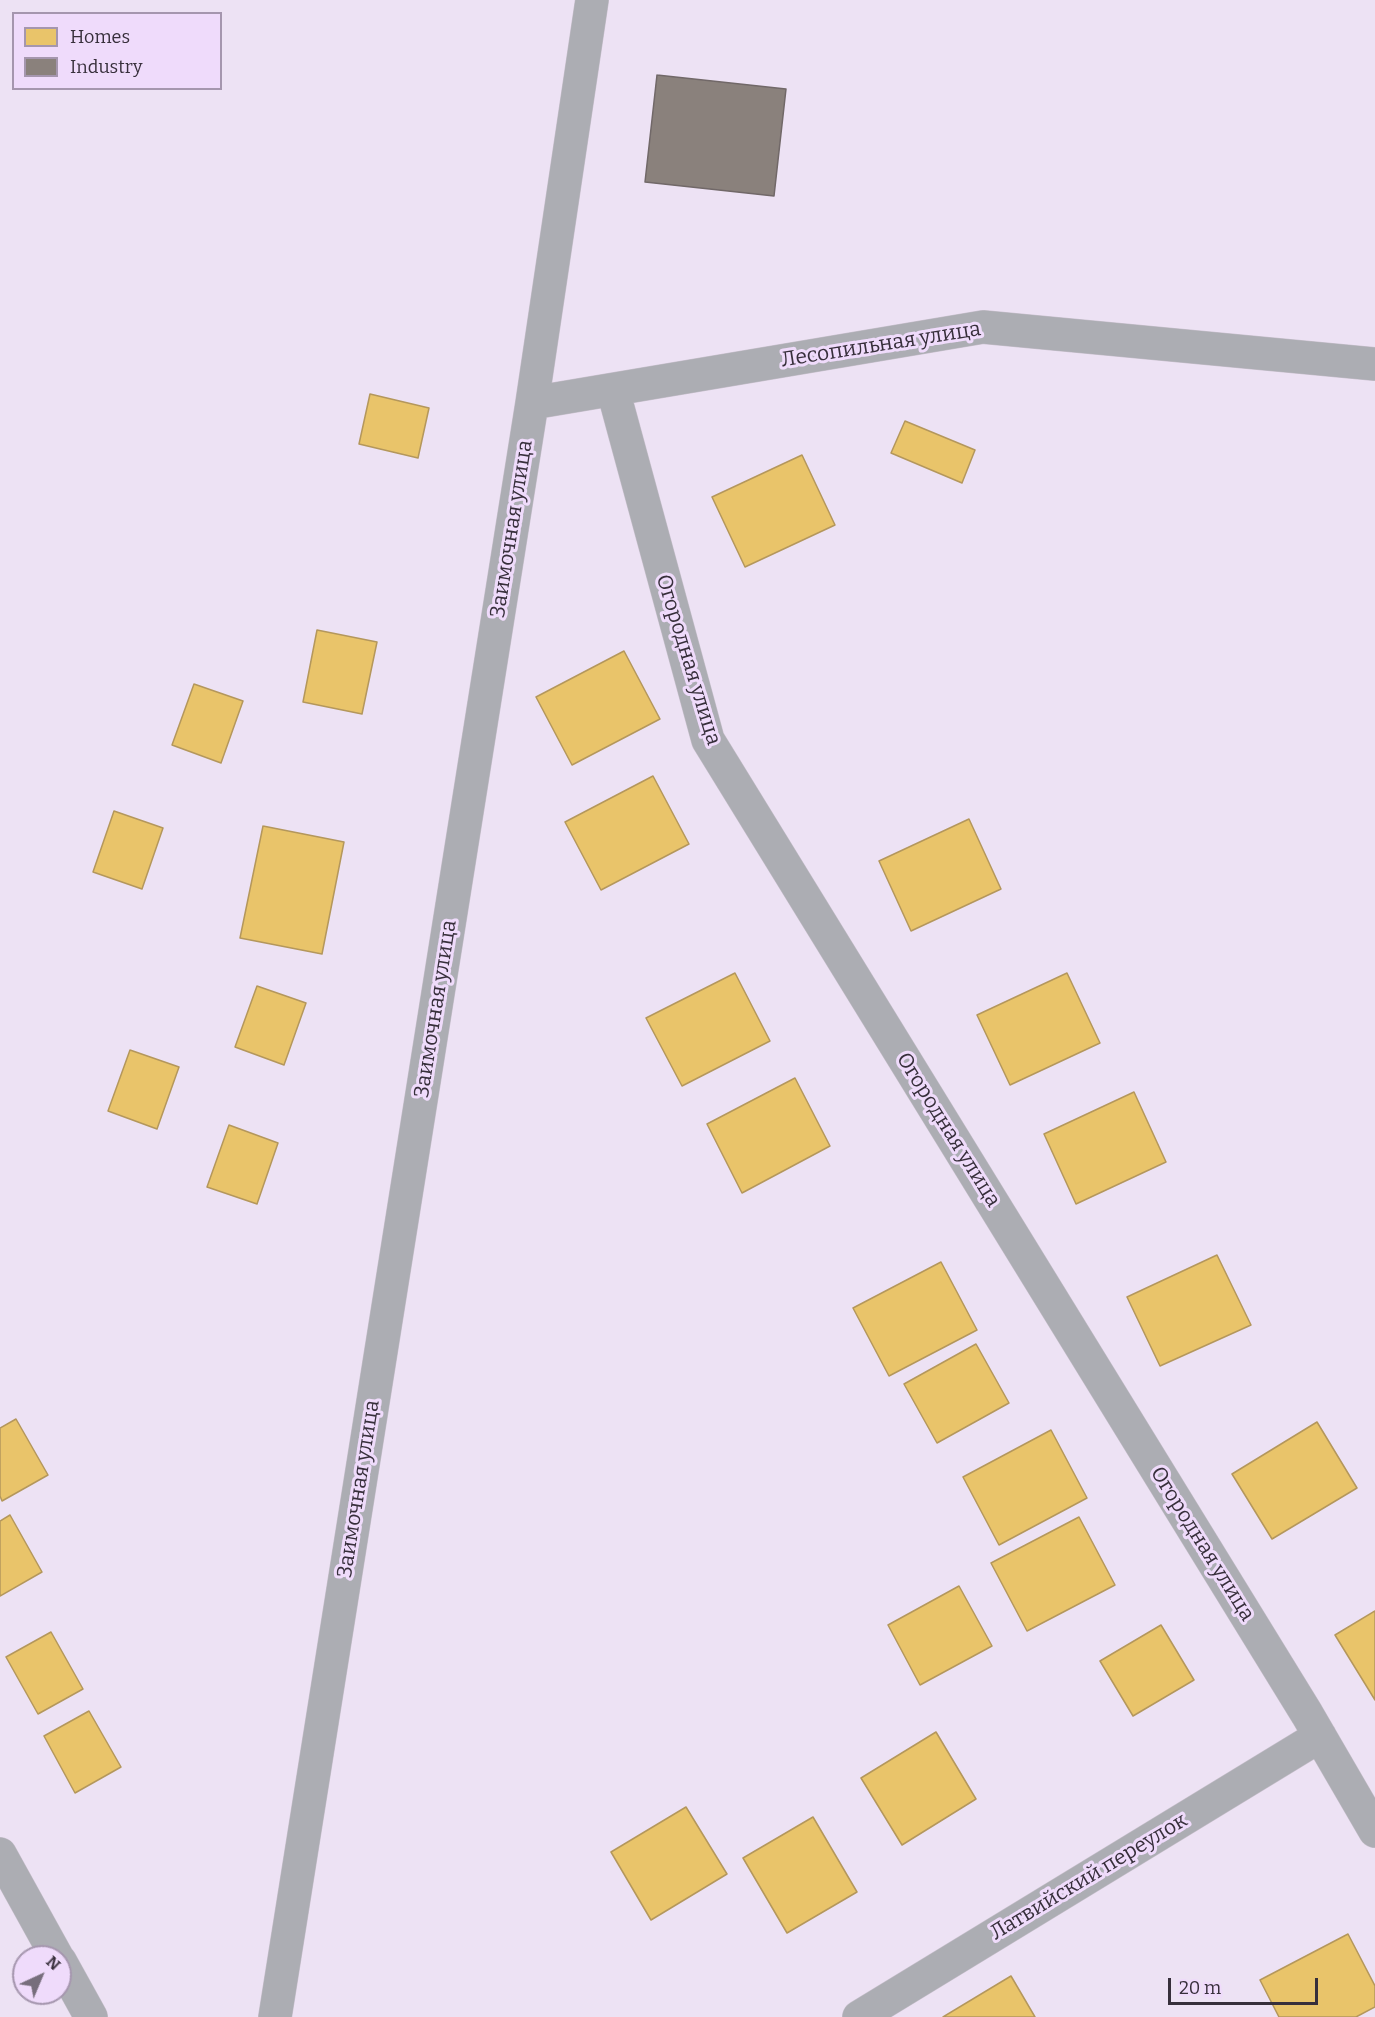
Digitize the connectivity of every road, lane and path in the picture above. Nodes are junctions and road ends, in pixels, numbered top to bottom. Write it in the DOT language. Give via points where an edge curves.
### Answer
graph roads {
  1 [pos="592,0"];
  2 [pos="1375,364"];
  3 [pos="613,390"];
  4 [pos="532,403"];
  5 [pos="1320,1736"];
  6 [pos="1375,1831"];
  7 [pos="0,1854"];
  8 [pos="50,1945"];
  9 [pos="72,1983"];
  10 [pos="91,2017"];
  11 [pos="274,2017"];
  12 [pos="859,2017"];
  1 -- 4 [label="street, Заимочная улица"];
  2 -- 3 [label="street, Лесопильная улица" via="983,327"];
  3 -- 4 [label="street, Лесопильная улица"];
  3 -- 5 [label="street, Огородная улица" via="708,740"];
  4 -- 11 [label="street, Заимочная улица"];
  5 -- 6 [label="street, Огородная улица"];
  5 -- 12 [label="street, Латвийский переулок"];
  7 -- 8 [label="street"];
  9 -- 10 [label="street"];
}
